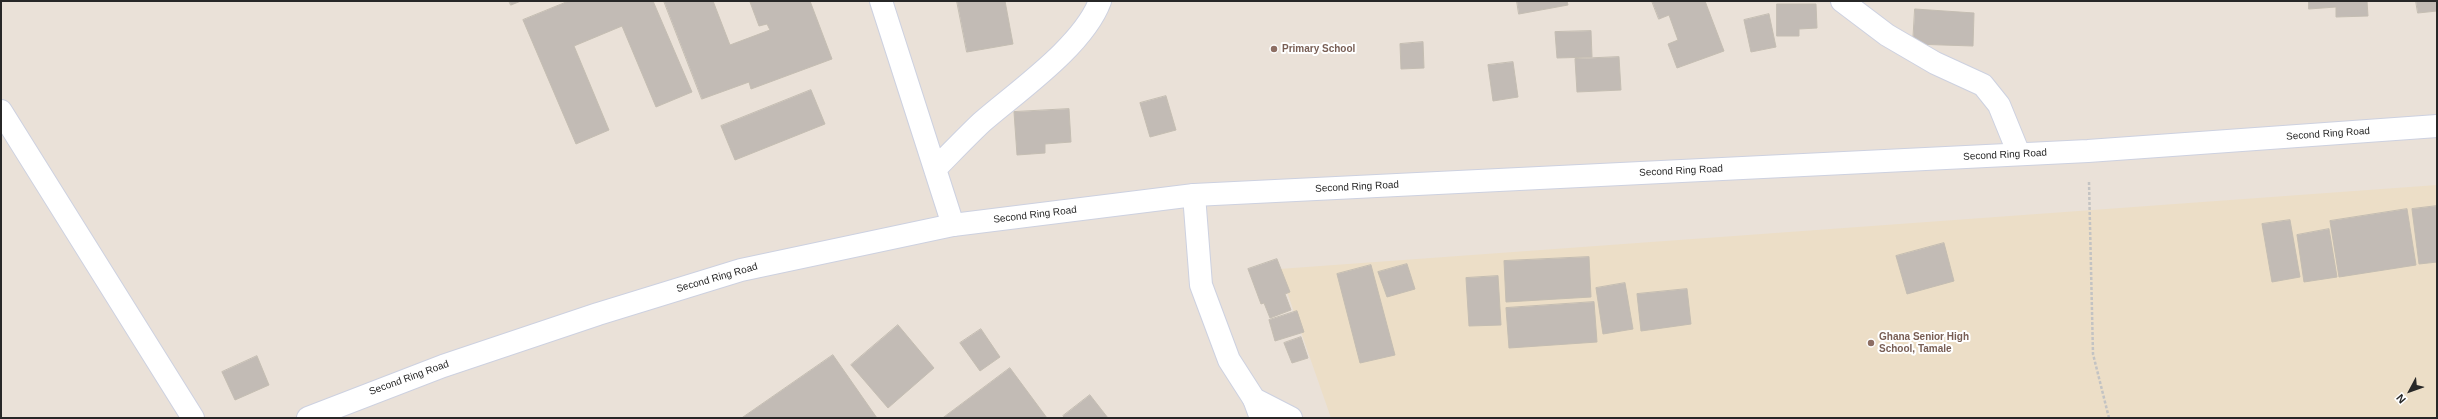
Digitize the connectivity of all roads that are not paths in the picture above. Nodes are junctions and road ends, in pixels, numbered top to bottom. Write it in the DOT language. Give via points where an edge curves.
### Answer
graph roads {
  1 [pos="881,1"];
  2 [pos="1100,1"];
  3 [pos="1842,1"];
  4 [pos="1,111"];
  5 [pos="2437,126"];
  6 [pos="2019,154"];
  7 [pos="934,169"];
  8 [pos="1194,195"];
  9 [pos="953,225"];
  10 [pos="1258,408"];
  11 [pos="193,418"];
  12 [pos="308,418"];
  13 [pos="1291,418"];
  1 -- 7 [label="street"];
  2 -- 7 [label="street" via="1095,13 1066,50"];
  3 -- 6 [label="street" via="1887,35 1935,63 1983,85 1999,105"];
  4 -- 11 [label="street"];
  5 -- 6 [label="street, Second Ring Road"];
  6 -- 8 [label="street, Second Ring Road"];
  7 -- 9 [label="street"];
  8 -- 9 [label="street, Second Ring Road"];
  8 -- 10 [label="street" via="1201,285 1230,360"];
  9 -- 12 [label="street, Second Ring Road" via="742,270 598,314 443,366"];
  10 -- 13 [label="street"];
}
